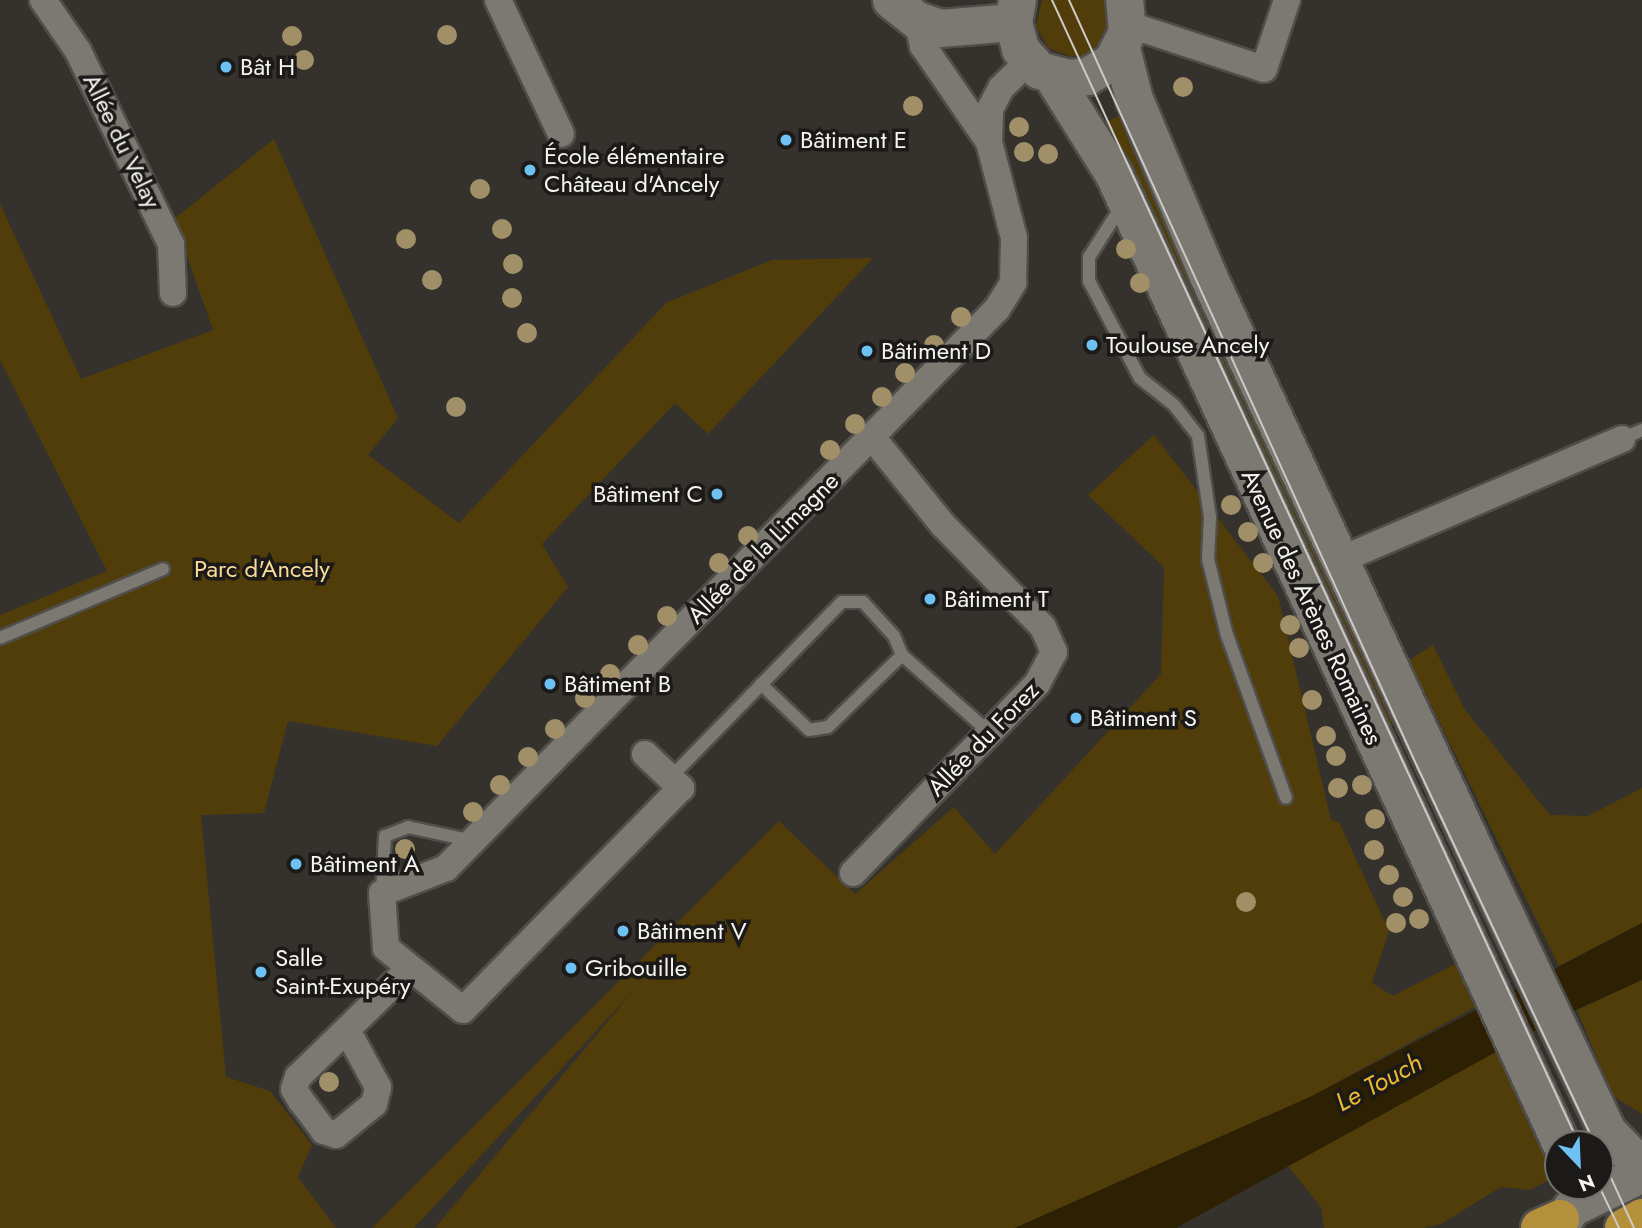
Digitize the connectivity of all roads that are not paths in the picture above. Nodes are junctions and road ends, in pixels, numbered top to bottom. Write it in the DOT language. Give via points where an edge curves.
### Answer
graph roads {
  1 [pos="43,0"];
  2 [pos="498,0"];
  3 [pos="1287,0"];
  4 [pos="904,10"];
  5 [pos="1015,11"];
  6 [pos="1124,24"];
  7 [pos="1040,68"];
  8 [pos="561,134"];
  9 [pos="989,142"];
  10 [pos="1125,200"];
  11 [pos="173,292"];
  12 [pos="1213,430"];
  13 [pos="1632,435"];
  14 [pos="872,437"];
  15 [pos="1340,560"];
  16 [pos="163,569"];
  17 [pos="0,638"];
  18 [pos="902,655"];
  19 [pos="761,684"];
  20 [pos="990,733"];
  21 [pos="645,754"];
  22 [pos="670,778"];
  23 [pos="1286,798"];
  24 [pos="473,841"];
  25 [pos="853,873"];
  26 [pos="382,893"];
  27 [pos="410,968"];
  28 [pos="348,1032"];
  29 [pos="1554,1130"];
  30 [pos="1642,1167"];
  31 [pos="1642,1173"];
  32 [pos="1560,1214"];
  33 [pos="1642,1218"];
  34 [pos="1624,1228"];
  1 -- 11 [label="street, Allée du Velay" via="78,51 171,244"];
  2 -- 8 [label="street"];
  3 -- 6 [label="street" via="1264,69"];
  4 -- 5 [label="main road" via="940,28"];
  4 -- 9 [label="street" via="923,46"];
  5 -- 7 [label="main road, Avenue des Arènes Romaines" via="1015,37"];
  6 -- 7 [label="main road" via="1106,66 1087,76"];
  6 -- 15 [label="main road, Avenue des Arènes Romaines" via="1134,99 1196,247"];
  7 -- 9 [label="street, Allée de la Limagne" via="1001,88 990,109"];
  7 -- 10 [label="main road, Avenue des Arènes Romaines"];
  9 -- 14 [label="street, Allée de la Limagne" via="1014,238 1013,283 997,309"];
  10 -- 12 [label="main road, Avenue des Arènes Romaines"];
  10 -- 12 [label="lane" via="1089,257 1089,281 1140,378"];
  12 -- 23 [label="lane" via="1214,584 1227,635"];
  12 -- 29 [label="main road, Avenue des Arènes Romaines" via="1446,897"];
  13 -- 15 [label="street, Avenue des Arènes Romaines"];
  14 -- 20 [label="street, Allée du Forez" via="943,525 1050,640 1054,652 1049,667"];
  14 -- 24 [label="street, Allée de la Limagne"];
  15 -- 30 [label="main road, Avenue des Arènes Romaines" via="1606,1130"];
  16 -- 17 [label="lane"];
  18 -- 19 [label="lane" via="828,727 810,730"];
  18 -- 19 [label="lane" via="894,636 863,602 842,602"];
  18 -- 20 [label="lane"];
  19 -- 22 [label="lane"];
  20 -- 25 [label="street, Allée du Forez"];
  21 -- 22 [label="street"];
  22 -- 27 [label="street" via="681,788 463,1010"];
  24 -- 26 [label="street, Allée de la Limagne" via="446,868"];
  24 -- 26 [label="lane" via="408,827 385,836"];
  26 -- 27 [label="street" via="386,948"];
  27 -- 28 [label="street"];
  31 -- 32 [label="main road"];
  33 -- 34 [label="highway"];
}
